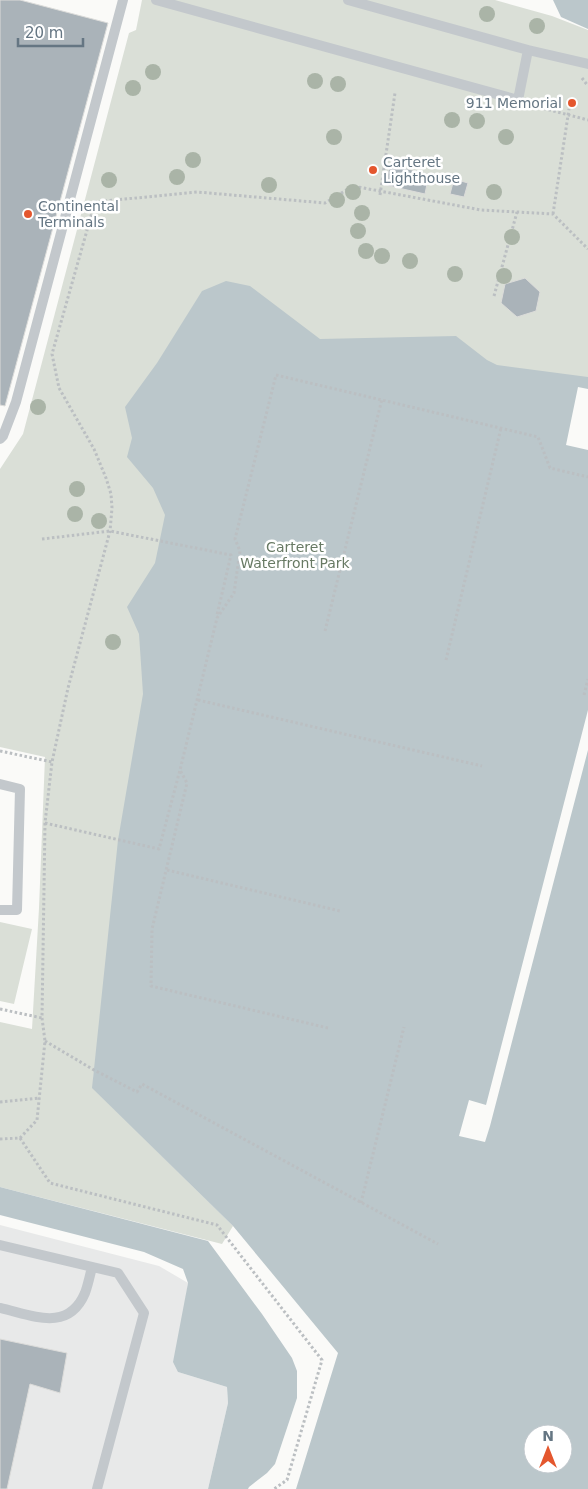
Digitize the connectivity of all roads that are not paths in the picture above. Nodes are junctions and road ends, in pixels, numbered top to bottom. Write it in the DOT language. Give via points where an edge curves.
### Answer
graph roads {
  1 [pos="123,0"];
  2 [pos="156,0"];
  3 [pos="348,0"];
  4 [pos="528,50"];
  5 [pos="588,64"];
  6 [pos="0,439"];
  7 [pos="0,784"];
  8 [pos="0,910"];
  9 [pos="0,1245"];
  10 [pos="92,1267"];
  11 [pos="0,1308"];
  12 [pos="97,1489"];
  1 -- 6 [label="lane" via="16,402"];
  2 -- 4 [label="lane" via="518,100"];
  3 -- 4 [label="lane"];
  4 -- 5 [label="lane"];
  7 -- 8 [label="lane" via="20,788 17,910"];
  9 -- 10 [label="lane"];
  10 -- 11 [label="lane" via="77,1308 65,1316 50,1319"];
  10 -- 12 [label="lane" via="118,1273 144,1313"];
}
